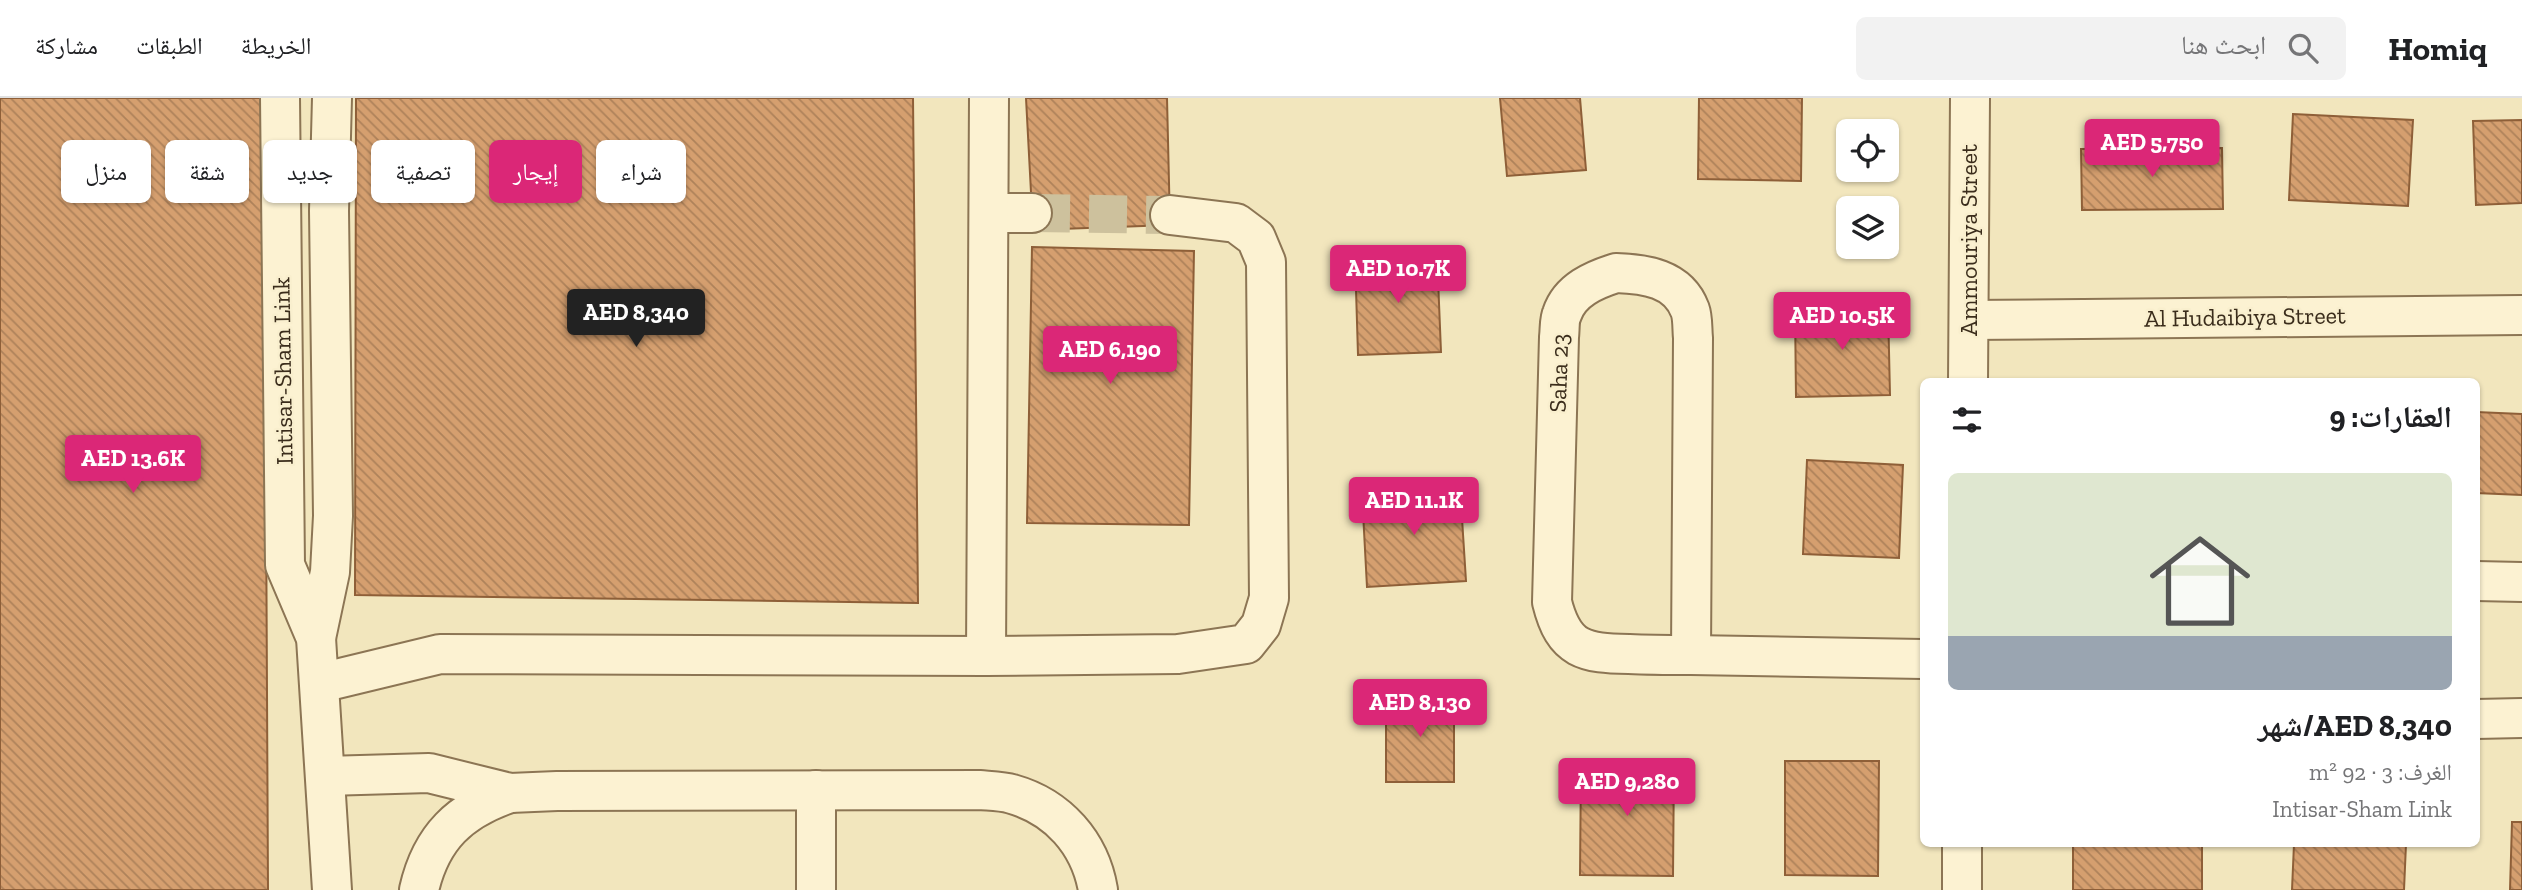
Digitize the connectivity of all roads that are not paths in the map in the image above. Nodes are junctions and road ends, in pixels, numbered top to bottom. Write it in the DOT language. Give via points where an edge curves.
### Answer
graph roads {
  1 [pos="280,98"];
  2 [pos="332,98"];
  3 [pos="989,98"];
  4 [pos="1970,98"];
  5 [pos="989,213"];
  6 [pos="1032,213"];
  7 [pos="1170,215"];
  8 [pos="2522,315"];
  9 [pos="1969,320"];
  10 [pos="1968,378"];
  11 [pos="2480,581"];
  12 [pos="2522,582"];
  13 [pos="316,638"];
  14 [pos="1690,655"];
  15 [pos="986,656"];
  16 [pos="1920,659"];
  17 [pos="320,683"];
  18 [pos="2522,718"];
  19 [pos="2480,719"];
  20 [pos="326,776"];
  21 [pos="816,790"];
  22 [pos="510,793"];
  23 [pos="1962,847"];
  24 [pos="332,890"];
  25 [pos="419,890"];
  26 [pos="816,890"];
  27 [pos="1098,890"];
  28 [pos="1962,890"];
  1 -- 13 [label="street, Intisar-Sham Link" via="285,565"];
  2 -- 13 [label="street, Intisar-Sham Link" via="333,516 330,572"];
  3 -- 5 [label="street"];
  4 -- 9 [label="street, Ammouriya Street"];
  5 -- 6 [label="street"];
  5 -- 15 [label="street"];
  7 -- 15 [label="street" via="1236,223 1256,238 1266,262 1269,598 1261,625 1246,644 1178,653"];
  8 -- 9 [label="street, Al Hudaibiya Street"];
  9 -- 10 [label="street, Ammouriya Street"];
  11 -- 12 [label="street"];
  13 -- 17 [label="street, Intisar-Sham Link"];
  14 -- 14 [label="street, Saha 23" via="1594,653 1578,647 1556,618 1552,602 1562,314 1574,295 1594,280 1616,273 1646,274 1667,282 1690,310"];
  14 -- 16 [label="street, Saha 23"];
  15 -- 17 [label="street" via="440,654"];
  17 -- 20 [label="street, Intisar-Sham Link"];
  18 -- 19 [label="street"];
  20 -- 22 [label="street" via="429,773"];
  20 -- 24 [label="street, Intisar-Sham Link"];
  21 -- 22 [label="street"];
  21 -- 26 [label="street"];
  21 -- 27 [label="street" via="1010,793 1038,803 1063,821 1082,844"];
  22 -- 25 [label="street" via="486,801 446,831 433,850"];
  23 -- 28 [label="street"];
}
